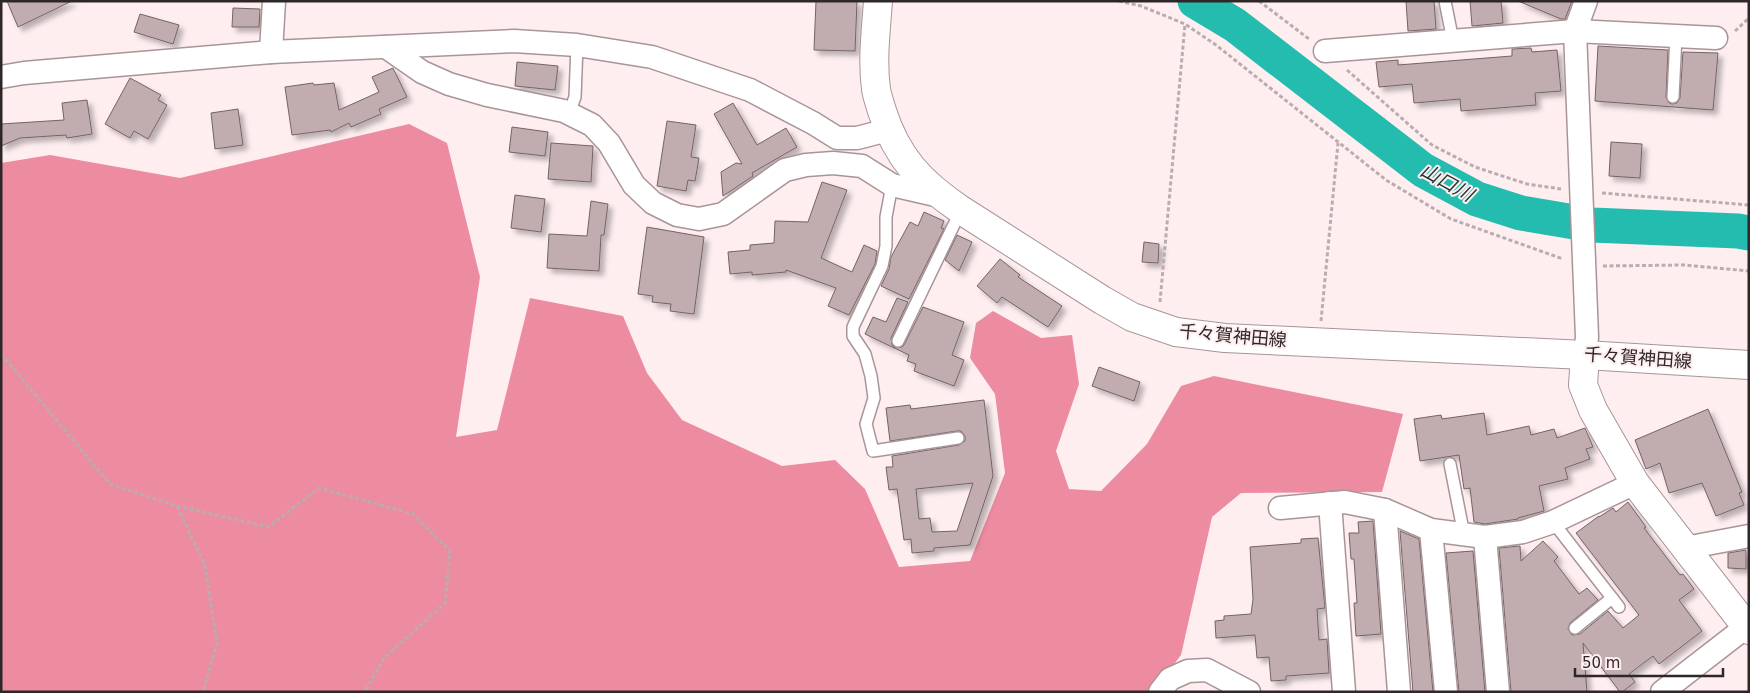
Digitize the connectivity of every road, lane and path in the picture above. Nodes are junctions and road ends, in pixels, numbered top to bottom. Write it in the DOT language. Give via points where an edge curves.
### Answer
graph roads {
  1 [pos="274,1"];
  2 [pos="878,1"];
  3 [pos="1119,1"];
  4 [pos="1259,1"];
  5 [pos="1445,1"];
  6 [pos="1586,1"];
  7 [pos="1185,24"];
  8 [pos="1575,31"];
  9 [pos="1676,36"];
  10 [pos="1716,38"];
  11 [pos="1452,41"];
  12 [pos="577,45"];
  13 [pos="386,47"];
  14 [pos="1325,51"];
  15 [pos="271,52"];
  16 [pos="1,77"];
  17 [pos="1673,97"];
  18 [pos="564,110"];
  19 [pos="888,130"];
  20 [pos="836,138"];
  21 [pos="1338,142"];
  22 [pos="862,166"];
  23 [pos="892,185"];
  24 [pos="1580,191"];
  25 [pos="950,203"];
  26 [pos="1749,205"];
  27 [pos="1583,266"];
  28 [pos="1749,271"];
  29 [pos="1158,326"];
  30 [pos="898,341"];
  31 [pos="1319,342"];
  32 [pos="1,354"];
  33 [pos="1585,355"];
  34 [pos="1749,365"];
  35 [pos="958,438"];
  36 [pos="1450,464"];
  37 [pos="1635,483"];
  38 [pos="1330,503"];
  39 [pos="177,506"];
  40 [pos="1280,508"];
  41 [pos="1385,510"];
  42 [pos="1553,522"];
  43 [pos="1431,530"];
  44 [pos="1474,536"];
  45 [pos="1749,536"];
  46 [pos="1685,548"];
  47 [pos="1575,628"];
  48 [pos="1747,628"];
  49 [pos="203,692"];
  50 [pos="365,692"];
  51 [pos="1160,692"];
  52 [pos="1249,692"];
  53 [pos="1344,692"];
  54 [pos="1399,692"];
  55 [pos="1446,692"];
  56 [pos="1498,692"];
  57 [pos="1662,692"];
  1 -- 15 [label="street"];
  2 -- 19 [label="main road, 千々賀神田線" via="876,89"];
  3 -- 7 [label="path" via="1141,6"];
  4 -- 14 [label="path"];
  5 -- 11 [label="lane"];
  6 -- 8 [label="street"];
  7 -- 21 [label="path"];
  7 -- 29 [label="path"];
  8 -- 9 [label="street"];
  8 -- 11 [label="street"];
  8 -- 24 [label="street"];
  9 -- 10 [label="street"];
  9 -- 17 [label="lane"];
  11 -- 14 [label="street"];
  12 -- 13 [label="street" via="514,41"];
  12 -- 18 [label="lane" via="575,98 572,105"];
  12 -- 20 [label="street" via="652,57 750,90"];
  13 -- 15 [label="street"];
  13 -- 18 [label="street" via="422,72 449,84"];
  14 -- 24 [label="path" via="1432,145 1475,167 1526,184"];
  15 -- 16 [label="street"];
  18 -- 22 [label="street" via="592,125 609,143 634,185 652,203 677,215 699,219 723,214 785,170 834,163"];
  19 -- 20 [label="street" via="858,138"];
  19 -- 25 [label="main road, 千々賀神田線" via="921,179"];
  20 -- 22 [label="lane"];
  21 -- 27 [label="path" via="1386,180 1451,219"];
  21 -- 31 [label="path"];
  22 -- 23 [label="street"];
  23 -- 25 [label="street"];
  23 -- 35 [label="lane" via="882,266 854,327 853,336 865,354 872,376 874,398 866,424 873,451"];
  24 -- 26 [label="path"];
  24 -- 27 [label="street"];
  25 -- 29 [label="main road, 千々賀神田線" via="1102,300 1132,317"];
  25 -- 30 [label="lane"];
  27 -- 28 [label="path" via="1684,265"];
  27 -- 33 [label="street"];
  29 -- 31 [label="main road, 千々賀神田線" via="1176,332 1225,338"];
  31 -- 33 [label="main road, 千々賀神田線"];
  32 -- 39 [label="path" via="110,484"];
  33 -- 34 [label="main road, 千々賀神田線"];
  33 -- 37 [label="main road" via="1583,385"];
  36 -- 44 [label="lane"];
  37 -- 42 [label="street"];
  37 -- 46 [label="main road"];
  38 -- 40 [label="street"];
  38 -- 41 [label="street" via="1344,502"];
  38 -- 53 [label="street"];
  39 -- 49 [label="path" via="205,565 217,642"];
  39 -- 50 [label="path" via="268,527 318,488 412,514 450,551 445,603 384,658"];
  41 -- 43 [label="street"];
  41 -- 54 [label="street"];
  42 -- 44 [label="street" via="1524,532"];
  42 -- 47 [label="lane" via="1616,603"];
  43 -- 44 [label="street"];
  43 -- 55 [label="street"];
  44 -- 56 [label="street"];
  45 -- 46 [label="street"];
  46 -- 48 [label="main road"];
  48 -- 57 [label="street"];
  51 -- 52 [label="street" via="1170,679 1188,671 1207,670"];
}
